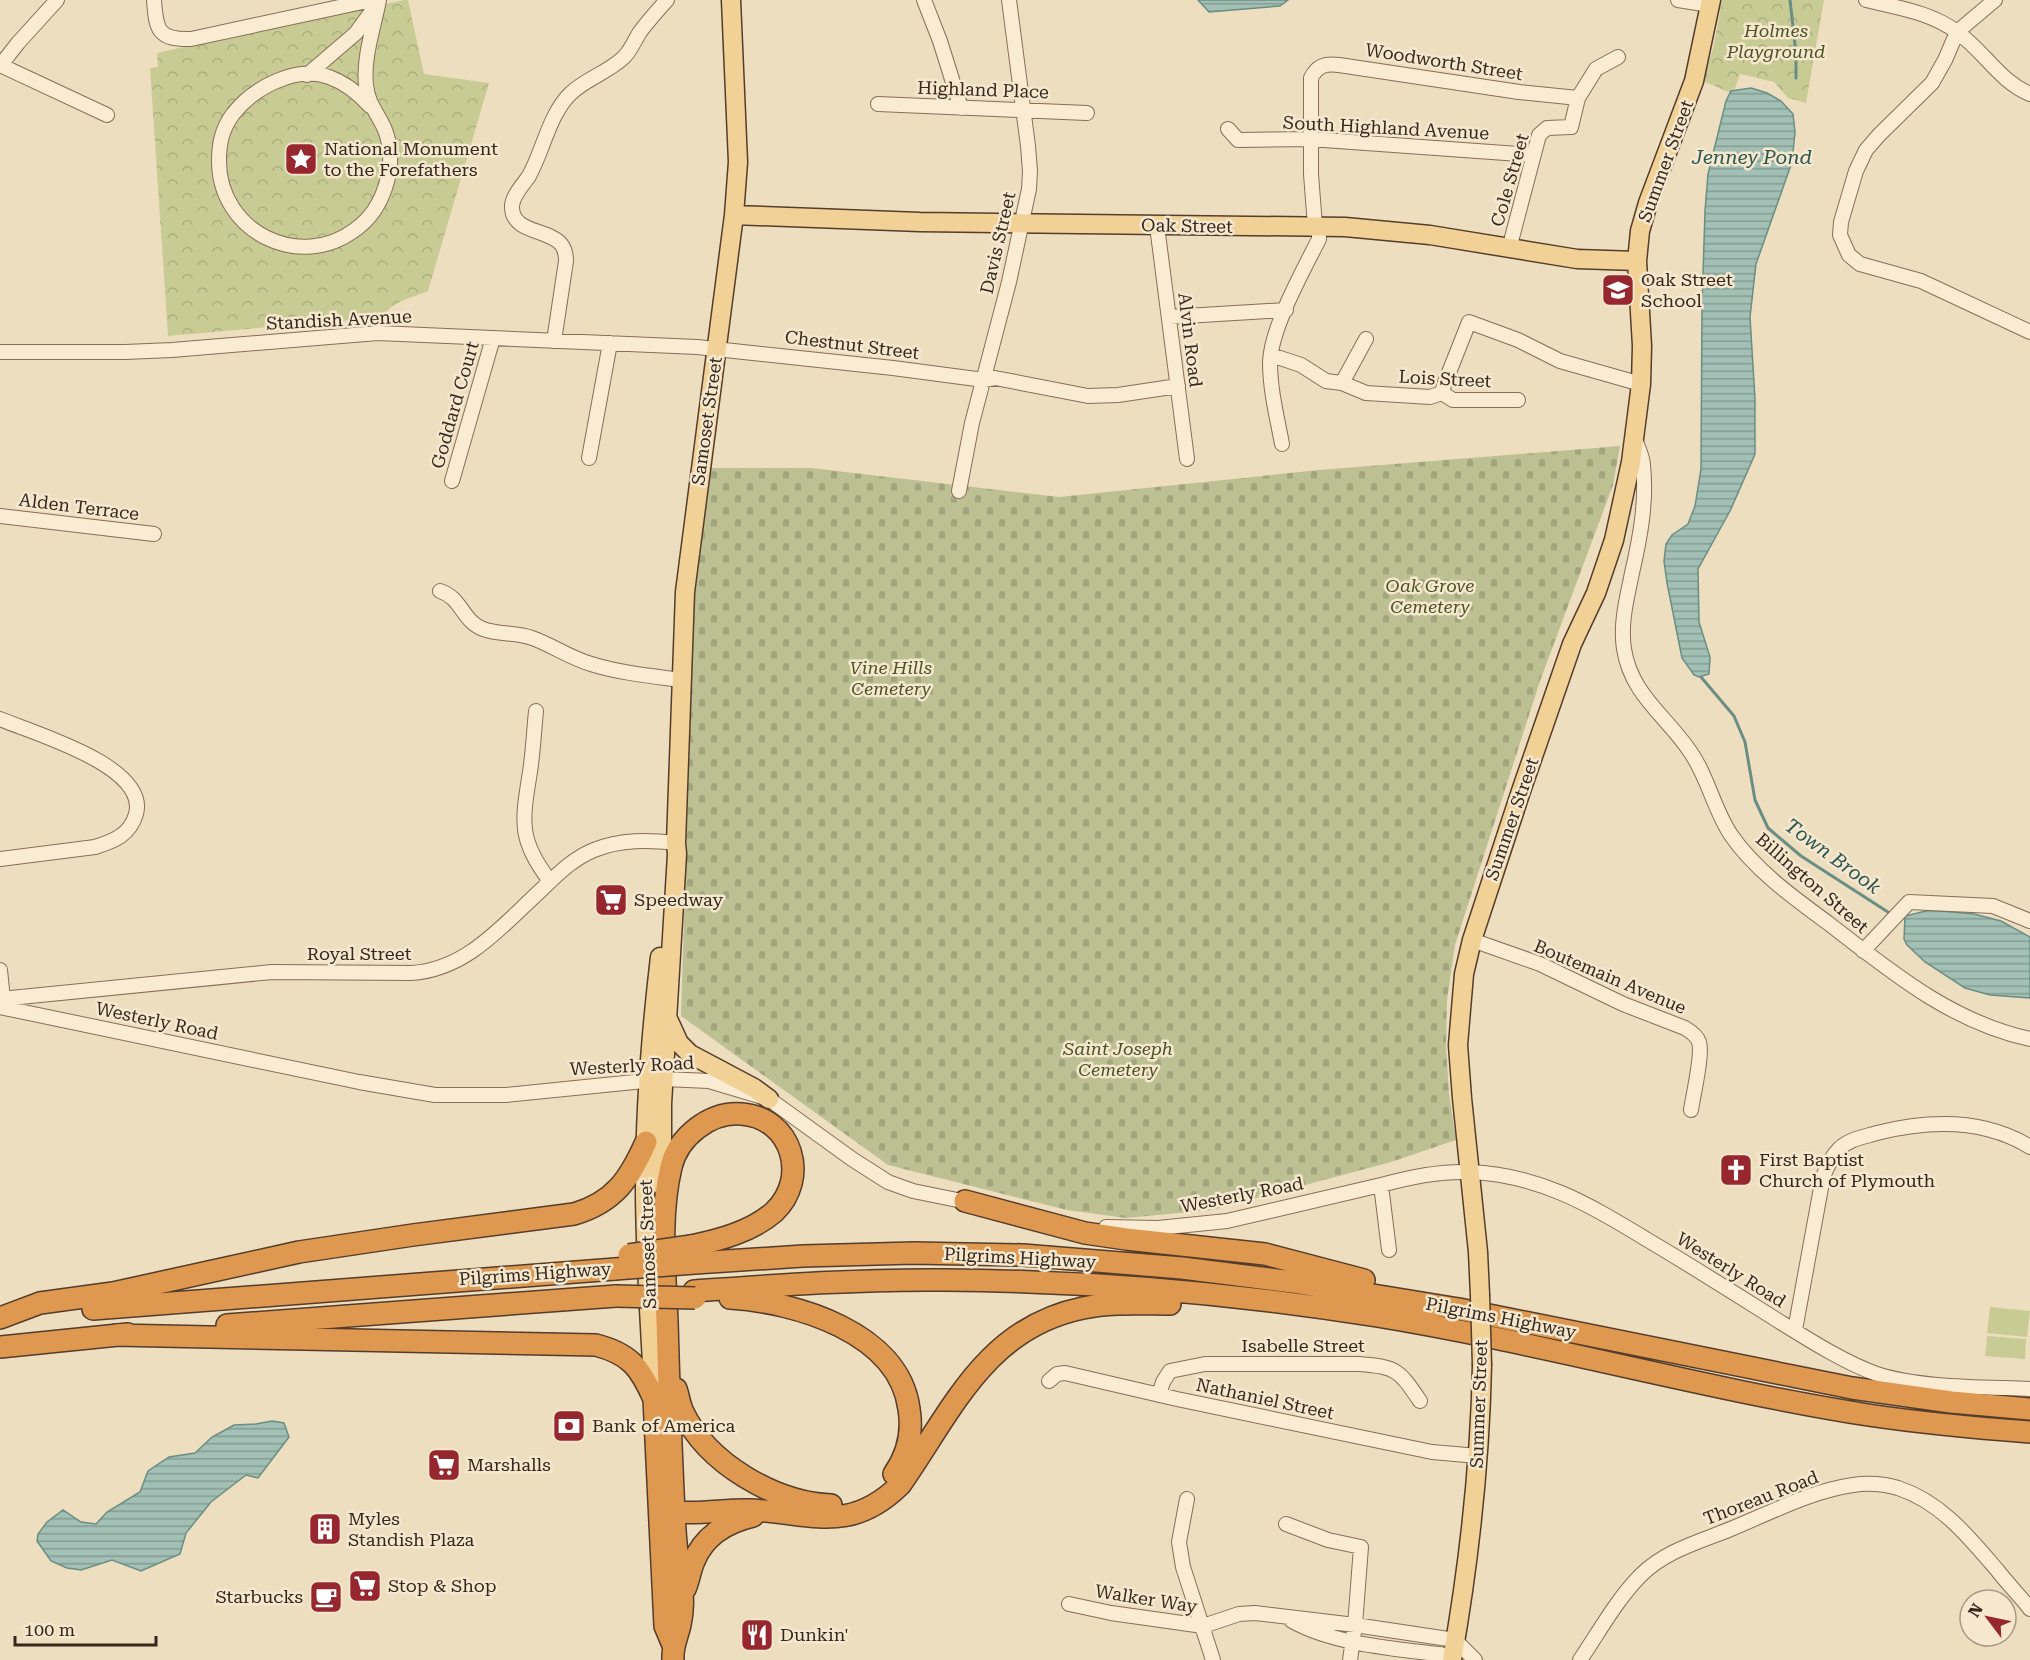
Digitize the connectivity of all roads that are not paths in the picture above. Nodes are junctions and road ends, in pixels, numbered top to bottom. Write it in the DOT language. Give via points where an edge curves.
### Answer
graph roads {
  1 [pos="57,0"];
  2 [pos="154,0"];
  3 [pos="372,0"];
  4 [pos="379,0"];
  5 [pos="667,0"];
  6 [pos="731,0"];
  7 [pos="924,0"];
  8 [pos="1009,0"];
  9 [pos="1678,0"];
  10 [pos="1866,0"];
  11 [pos="1995,0"];
  12 [pos="1711,2"];
  13 [pos="1957,32"];
  14 [pos="1618,57"];
  15 [pos="0,65"];
  16 [pos="307,75"];
  17 [pos="2030,94"];
  18 [pos="1578,98"];
  19 [pos="878,104"];
  20 [pos="370,106"];
  21 [pos="961,108"];
  22 [pos="1024,109"];
  23 [pos="1087,113"];
  24 [pos="107,115"];
  25 [pos="1228,129"];
  26 [pos="1310,139"];
  27 [pos="1533,155"];
  28 [pos="734,215"];
  29 [pos="1023,222"];
  30 [pos="1157,226"];
  31 [pos="1315,226"];
  32 [pos="1509,249"];
  33 [pos="1638,261"];
  34 [pos="1286,310"];
  35 [pos="1169,317"];
  36 [pos="2030,332"];
  37 [pos="493,338"];
  38 [pos="1366,339"];
  39 [pos="554,340"];
  40 [pos="610,343"];
  41 [pos="716,348"];
  42 [pos="0,352"];
  43 [pos="1271,356"];
  44 [pos="984,380"];
  45 [pos="1342,383"];
  46 [pos="1641,384"];
  47 [pos="1178,386"];
  48 [pos="1442,393"];
  49 [pos="1518,400"];
  50 [pos="1635,437"];
  51 [pos="1282,444"];
  52 [pos="589,458"];
  53 [pos="1187,459"];
  54 [pos="452,481"];
  55 [pos="959,491"];
  56 [pos="0,516"];
  57 [pos="154,534"];
  58 [pos="440,591"];
  59 [pos="681,680"];
  60 [pos="536,711"];
  61 [pos="0,719"];
  62 [pos="676,843"];
  63 [pos="0,859"];
  64 [pos="550,881"];
  65 [pos="2030,921"];
  66 [pos="1472,940"];
  67 [pos="1863,951"];
  68 [pos="0,970"];
  69 [pos="1,1002"];
  70 [pos="667,1018"];
  71 [pos="2030,1038"];
  72 [pos="657,1080"];
  73 [pos="769,1099"];
  74 [pos="1690,1110"];
  75 [pos="646,1142"];
  76 [pos="2030,1147"];
  77 [pos="1470,1172"];
  78 [pos="1381,1185"];
  79 [pos="965,1201"];
  80 [pos="663,1220"];
  81 [pos="1389,1250"];
  82 [pos="693,1254"];
  83 [pos="695,1294"];
  84 [pos="1459,1309"];
  85 [pos="1380,1317"];
  86 [pos="0,1318"];
  87 [pos="1795,1330"];
  88 [pos="115,1335"];
  89 [pos="0,1347"];
  90 [pos="668,1363"];
  91 [pos="1049,1381"];
  92 [pos="2030,1389"];
  93 [pos="1159,1395"];
  94 [pos="654,1399"];
  95 [pos="1420,1401"];
  96 [pos="2030,1409"];
  97 [pos="2030,1432"];
  98 [pos="1478,1456"];
  99 [pos="1187,1499"];
  100 [pos="668,1510"];
  101 [pos="770,1513"];
  102 [pos="1286,1524"];
  103 [pos="682,1595"];
  104 [pos="1069,1604"];
  105 [pos="2030,1609"];
  106 [pos="1288,1618"];
  107 [pos="1356,1624"];
  108 [pos="1203,1626"];
  109 [pos="1353,1641"];
  110 [pos="673,1652"];
  111 [pos="1454,1652"];
  112 [pos="1213,1660"];
  113 [pos="1350,1660"];
  114 [pos="1475,1660"];
  115 [pos="1580,1660"];
  1 -- 15 [label="street"];
  2 -- 3 [label="street" via="159,30 167,37 191,39"];
  4 -- 16 [label="street" via="356,33"];
  4 -- 20 [label="street" via="366,69"];
  5 -- 39 [label="street" via="624,57 580,86 563,103 513,203 516,220 554,238 565,251"];
  6 -- 28 [label="main road, Samoset Street" via="738,162"];
  7 -- 21 [label="street"];
  8 -- 22 [label="street, Davis Street"];
  9 -- 12 [label="street"];
  10 -- 13 [label="street" via="1924,15"];
  11 -- 13 [label="street"];
  12 -- 33 [label="main road, Summer Street" via="1694,81 1643,218"];
  13 -- 17 [label="street" via="2006,80"];
  13 -- 36 [label="street" via="1932,82 1879,135 1861,159 1841,222 1842,242 1849,255 1866,267 1921,281"];
  14 -- 18 [label="street, Cole Street" via="1596,69"];
  15 -- 24 [label="street"];
  16 -- 20 [label="street" via="328,77 343,84"];
  16 -- 20 [label="street" via="263,88 240,106 222,132 219,165 225,195 241,220 274,243 327,243 357,228 369,216 386,186 390,167 386,132"];
  18 -- 26 [label="street, Woodworth Street" via="1330,64 1318,68 1311,78"];
  18 -- 27 [label="street, Cole Street" via="1571,126 1547,128 1539,135"];
  19 -- 21 [label="street, Highland Place"];
  21 -- 22 [label="street, Highland Place"];
  22 -- 23 [label="street, Highland Place"];
  22 -- 29 [label="street, Davis Street" via="1030,171"];
  25 -- 26 [label="street, South Highland Avenue" via="1238,140"];
  26 -- 27 [label="street, South Highland Avenue"];
  26 -- 31 [label="street"];
  27 -- 32 [label="street, Cole Street"];
  28 -- 29 [label="main road, Oak Street"];
  28 -- 41 [label="main road, Samoset Street"];
  29 -- 30 [label="main road, Oak Street"];
  29 -- 44 [label="street, Davis Street"];
  30 -- 31 [label="main road, Oak Street"];
  30 -- 35 [label="street, Alvin Road"];
  31 -- 32 [label="main road, Oak Street" via="1402,232"];
  31 -- 34 [label="street" via="1319,239"];
  32 -- 33 [label="main road, Oak Street" via="1577,259"];
  33 -- 46 [label="main road, Summer Street"];
  34 -- 35 [label="street"];
  34 -- 43 [label="street" via="1274,335"];
  35 -- 47 [label="street, Alvin Road"];
  37 -- 39 [label="street, Standish Avenue"];
  37 -- 42 [label="street, Standish Avenue" via="378,333 172,350"];
  37 -- 54 [label="street, Goddard Court"];
  38 -- 45 [label="street"];
  39 -- 40 [label="street, Standish Avenue"];
  40 -- 41 [label="street, Standish Avenue"];
  40 -- 52 [label="street"];
  41 -- 44 [label="street, Chestnut Street"];
  41 -- 59 [label="main road, Samoset Street" via="685,592"];
  43 -- 45 [label="street, Lois Street" via="1301,364 1326,381"];
  43 -- 51 [label="street" via="1271,388"];
  44 -- 47 [label="street, Chestnut Street" via="995,378 1088,396"];
  44 -- 55 [label="street, Davis Street"];
  45 -- 48 [label="street, Lois Street" via="1366,393 1430,397"];
  46 -- 48 [label="street" via="1576,367 1469,322"];
  46 -- 50 [label="main road, Summer Street"];
  47 -- 53 [label="street, Alvin Road"];
  48 -- 49 [label="street, Lois Street" via="1453,400"];
  50 -- 66 [label="main road, Summer Street" via="1606,570 1564,666"];
  50 -- 67 [label="street, Billington Street" via="1643,463 1644,509 1625,603 1623,630 1631,676 1697,760 1725,824 1744,851 1795,898"];
  56 -- 57 [label="street, Alden Terrace"];
  58 -- 59 [label="street" via="450,594 473,624 482,629 531,638 589,664"];
  59 -- 62 [label="main road, Samoset Street"];
  60 -- 64 [label="street" via="524,824 529,849"];
  61 -- 63 [label="street" via="96,759 120,774 134,790 137,811 128,831 110,842"];
  62 -- 64 [label="street, Royal Street" via="644,841 606,846 575,860"];
  62 -- 70 [label="main road, Samoset Street"];
  62 -- 72 [label="main road, Samoset Street" via="654,1004"];
  64 -- 69 [label="street, Royal Street" via="477,947 450,965 433,970 272,972"];
  65 -- 67 [label="street" via="1993,906 1909,902"];
  66 -- 74 [label="street, Boutemain Avenue" via="1540,964 1693,1034 1699,1041"];
  66 -- 77 [label="main road, Summer Street" via="1463,978 1458,1045"];
  67 -- 71 [label="street, Billington Street" via="1953,1011 1984,1026"];
  68 -- 69 [label="street"];
  69 -- 72 [label="street, Westerly Road" via="359,1082 435,1095 506,1095"];
  70 -- 72 [label="main road, Samoset Street"];
  70 -- 73 [label="main road" via="679,1043 690,1054"];
  72 -- 73 [label="street, Westerly Road" via="709,1081"];
  72 -- 75 [label="main road, Samoset Street"];
  72 -- 80 [label="main road, Samoset Street"];
  73 -- 79 [label="street, Westerly Road" via="888,1182"];
  75 -- 86 [label="highway" via="633,1169 616,1191 598,1205 574,1214 299,1252 113,1293 40,1303"];
  75 -- 94 [label="main road, Samoset Street"];
  76 -- 87 [label="street" via="1991,1130 1949,1123 1896,1128 1852,1140 1840,1148 1823,1177"];
  77 -- 78 [label="street, Westerly Road" via="1424,1174"];
  77 -- 87 [label="street, Westerly Road" via="1543,1184 1567,1194"];
  77 -- 98 [label="main road, Summer Street, bridge" via="1482,1365"];
  78 -- 79 [label="street, Westerly Road" via="1227,1221 1158,1228 1091,1225"];
  78 -- 81 [label="street"];
  79 -- 84 [label="highway" via="1085,1233 1265,1254 1415,1292"];
  80 -- 82 [label="highway" via="672,1166 680,1148 699,1128 730,1114 755,1116 774,1127 792,1157 792,1182 786,1198 753,1226"];
  80 -- 90 [label="highway, Samoset Street"];
  82 -- 84 [label="highway, Pilgrims Highway" via="1023,1255 1242,1275"];
  82 -- 86 [label="highway, Pilgrims Highway, bridge" via="616,1263 576,1261 537,1274"];
  83 -- 85 [label="highway, Pilgrims Highway" via="832,1282 1043,1282 1223,1297"];
  83 -- 88 [label="highway, Pilgrims Highway, bridge" via="616,1296"];
  83 -- 90 [label="highway" via="784,1306 834,1323 871,1346 894,1370 909,1403 910,1432 905,1455 885,1485 852,1503 820,1505 779,1493 732,1468 700,1437 684,1413"];
  84 -- 96 [label="highway, Pilgrims Highway" via="1852,1388"];
  85 -- 97 [label="highway, Pilgrims Highway" via="1866,1414"];
  85 -- 101 [label="highway" via="1163,1304 1108,1304 1062,1313 1024,1331 991,1356 889,1496 844,1516"];
  87 -- 92 [label="street, Westerly Road" via="1875,1373 1896,1379"];
  88 -- 89 [label="highway, Pilgrims Highway"];
  88 -- 94 [label="highway" via="596,1345 632,1362 645,1377"];
  90 -- 100 [label="highway, Samoset Street"];
  91 -- 93 [label="street, Nathaniel Street" via="1065,1373"];
  93 -- 95 [label="street, Isabelle Street" via="1171,1370 1205,1364 1359,1364 1381,1365 1400,1373"];
  93 -- 98 [label="street, Nathaniel Street" via="1432,1452"];
  94 -- 100 [label="highway, Samoset Street"];
  98 -- 111 [label="main road, Summer Street"];
  99 -- 108 [label="street" via="1179,1542"];
  100 -- 101 [label="highway"];
  100 -- 103 [label="highway, Samoset Street" via="675,1528"];
  100 -- 110 [label="highway, Samoset Street" via="665,1626"];
  101 -- 103 [label="highway" via="737,1520 713,1534 697,1553"];
  102 -- 107 [label="street" via="1361,1547"];
  103 -- 110 [label="highway, Samoset Street"];
  104 -- 108 [label="street, Walker Way"];
  105 -- 115 [label="street, Thoreau Road" via="1977,1546 1936,1508 1889,1486 1853,1485 1791,1503 1664,1556 1641,1575"];
  106 -- 107 [label="street, Walker Way"];
  106 -- 108 [label="street, Walker Way" via="1239,1614"];
  106 -- 109 [label="street, Walker Way" via="1303,1627"];
  107 -- 109 [label="street"];
  107 -- 111 [label="street, Walker Way"];
  108 -- 112 [label="street"];
  109 -- 111 [label="street, Walker Way"];
  109 -- 113 [label="street"];
  111 -- 114 [label="street"];
}
